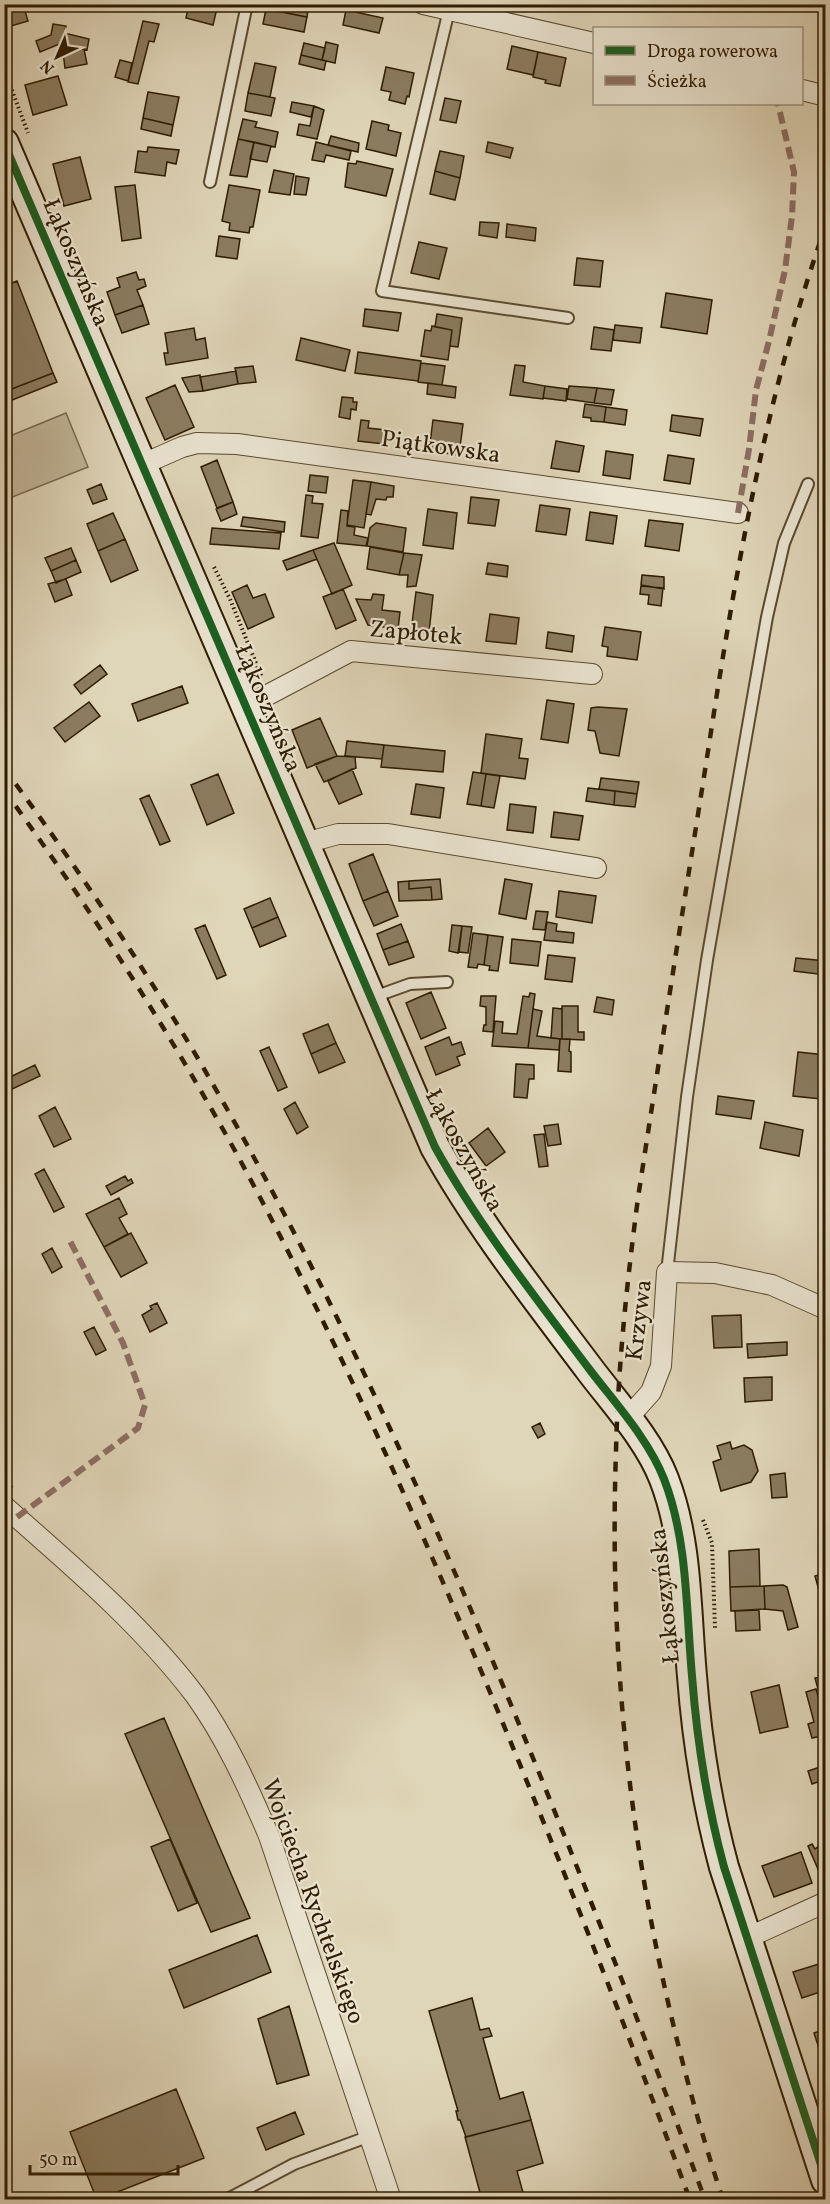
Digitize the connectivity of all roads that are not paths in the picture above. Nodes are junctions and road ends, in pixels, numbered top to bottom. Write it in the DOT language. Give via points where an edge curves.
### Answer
graph roads {
  1 [pos="247,4"];
  2 [pos="423,4"];
  3 [pos="448,10"];
  4 [pos="593,43"];
  5 [pos="803,90"];
  6 [pos="825,96"];
  7 [pos="4,143"];
  8 [pos="210,182"];
  9 [pos="568,318"];
  10 [pos="141,465"];
  11 [pos="808,484"];
  12 [pos="738,513"];
  13 [pos="592,674"];
  14 [pos="247,706"];
  15 [pos="305,843"];
  16 [pos="596,868"];
  17 [pos="447,982"];
  18 [pos="371,998"];
  19 [pos="667,1272"];
  20 [pos="825,1309"];
  21 [pos="627,1419"];
  22 [pos="11,1512"];
  23 [pos="825,1902"];
  24 [pos="747,1938"];
  25 [pos="370,2136"];
  26 [pos="825,2180"];
  27 [pos="226,2199"];
  28 [pos="391,2199"];
  1 -- 8 [label="lane"];
  2 -- 3 [label="street"];
  3 -- 4 [label="street"];
  3 -- 9 [label="lane" via="382,291"];
  5 -- 6 [label="street"];
  7 -- 10 [label="street, Łąkoszyńska"];
  10 -- 12 [label="street, Piątkowska" via="197,443 237,444"];
  10 -- 14 [label="street, Łąkoszyńska"];
  11 -- 19 [label="lane" via="784,543 765,628 707,960"];
  13 -- 14 [label="street, Zapłotek" via="351,651"];
  14 -- 15 [label="street, Łąkoszyńska"];
  15 -- 16 [label="street" via="338,834 388,834"];
  15 -- 18 [label="street, Łąkoszyńska"];
  17 -- 18 [label="lane" via="410,984"];
  18 -- 21 [label="street, Łąkoszyńska" via="435,1147 457,1186"];
  19 -- 20 [label="street, Krzywa" via="715,1273 772,1286"];
  19 -- 21 [label="street, Krzywa" via="661,1366 651,1392"];
  21 -- 24 [label="street, Łąkoszyńska" via="658,1466 677,1525 700,1759 718,1846"];
  22 -- 25 [label="street, Wojciecha Rychtelskiego" via="149,1639 195,1696 227,1746 269,1836"];
  23 -- 24 [label="street"];
  24 -- 26 [label="street, Łąkoszyńska"];
  25 -- 27 [label="lane" via="294,2164"];
  25 -- 28 [label="street, Wojciecha Rychtelskiego"];
}
